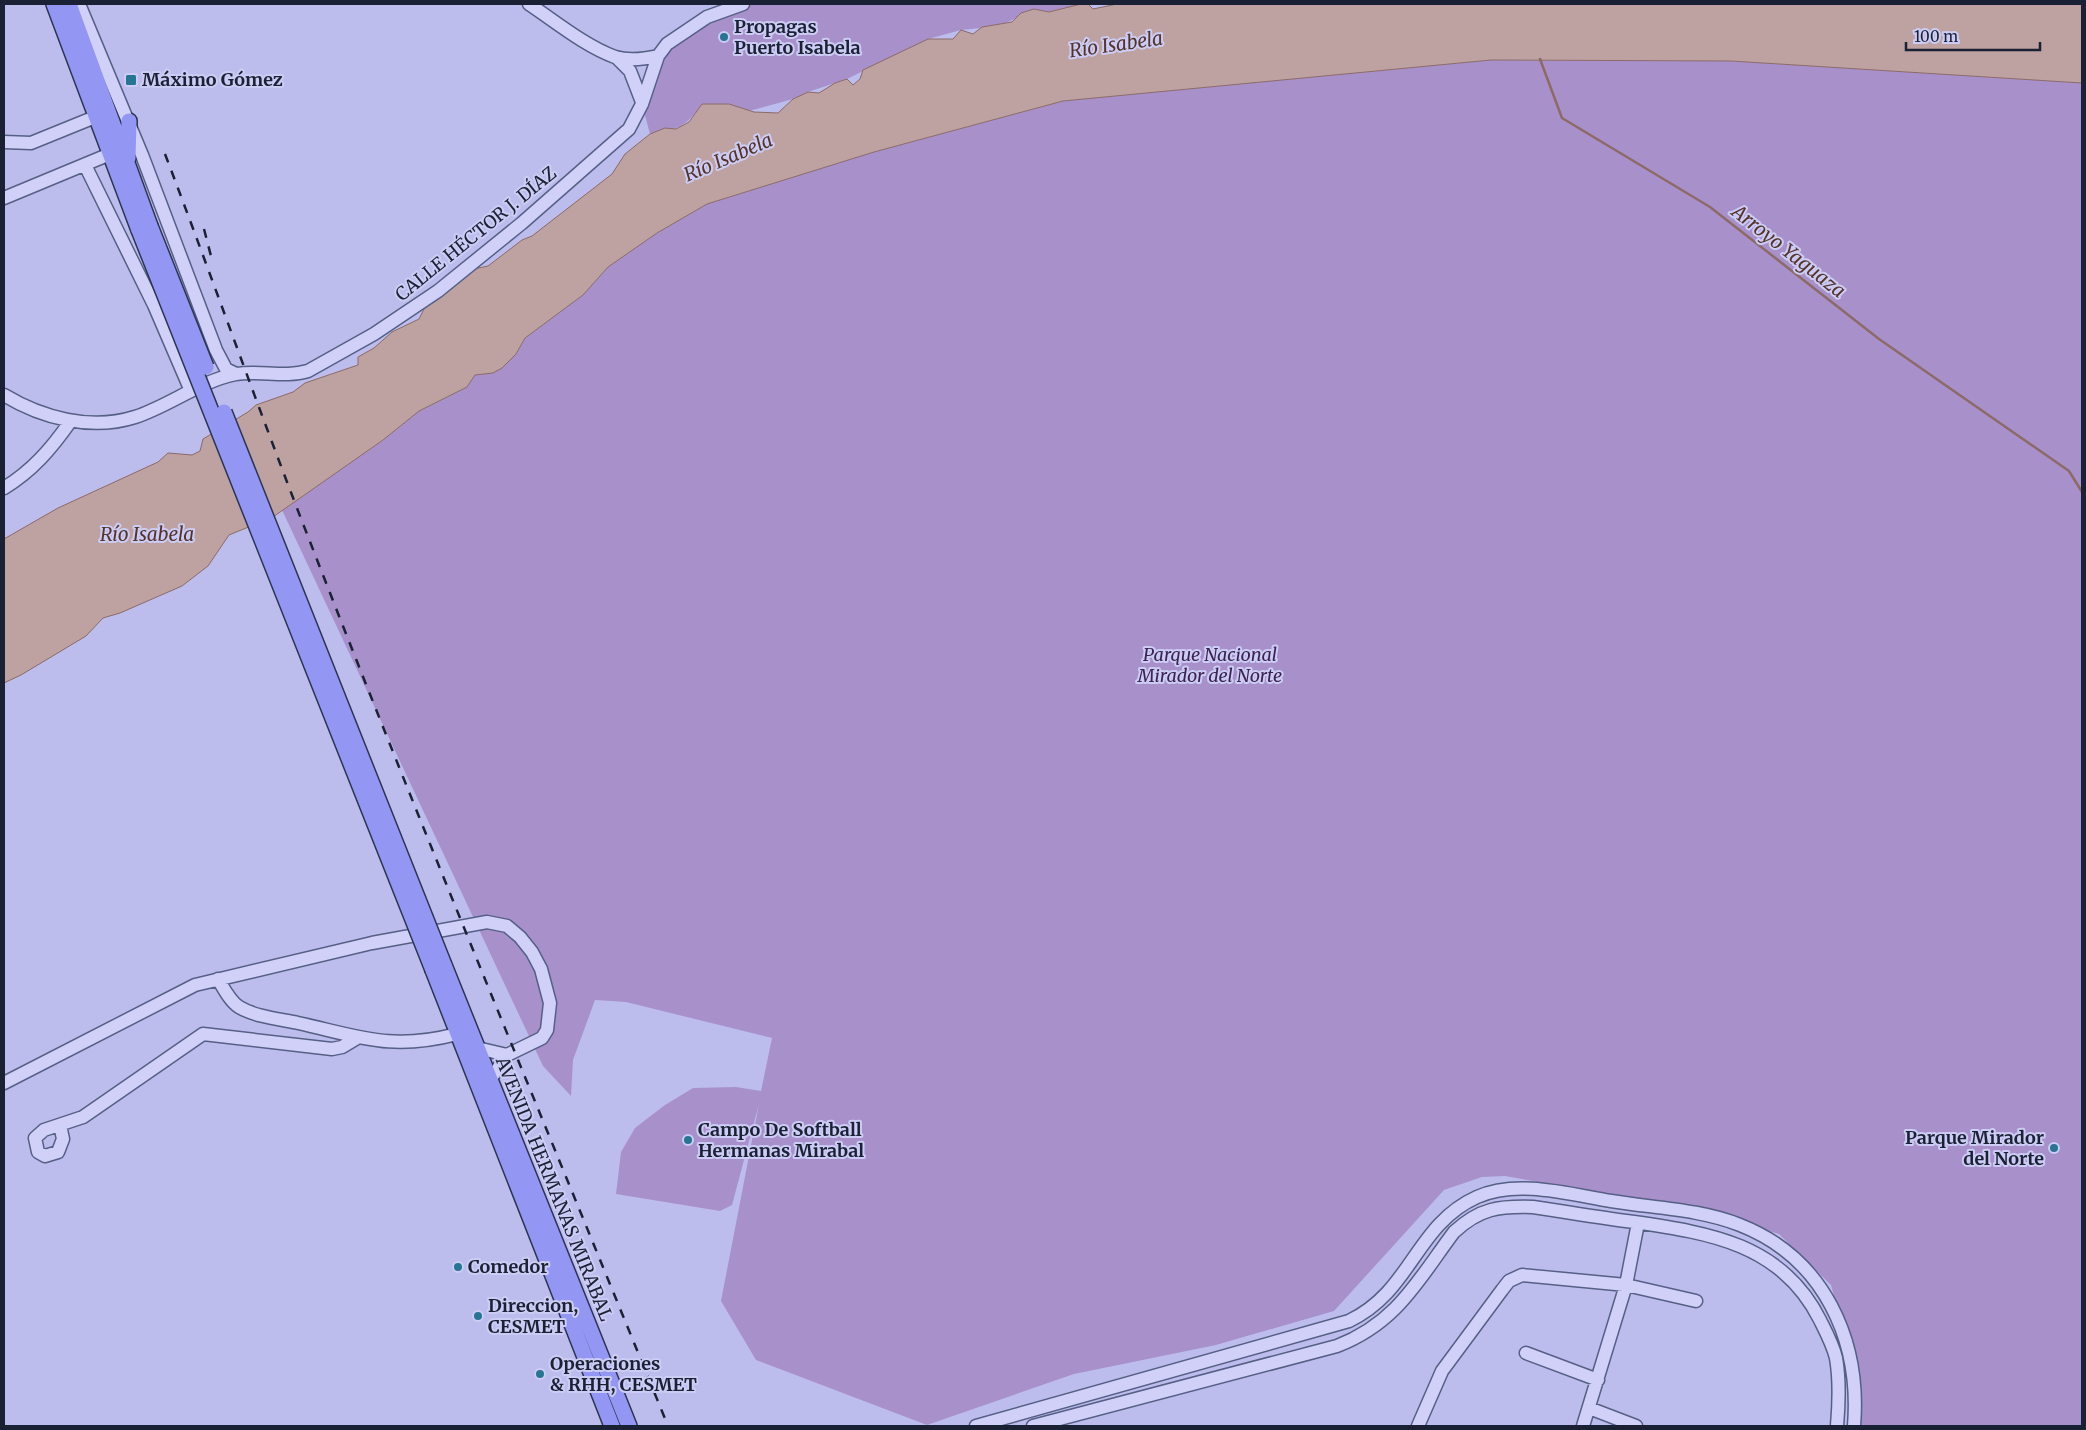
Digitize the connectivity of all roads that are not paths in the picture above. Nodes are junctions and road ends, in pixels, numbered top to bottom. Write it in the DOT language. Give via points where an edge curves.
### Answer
graph roads {
  1 [pos="54,4"];
  2 [pos="69,4"];
  3 [pos="74,4"];
  4 [pos="79,4"];
  5 [pos="529,4"];
  6 [pos="708,4"];
  7 [pos="743,4"];
  8 [pos="707,17"];
  9 [pos="77,25"];
  10 [pos="658,56"];
  11 [pos="616,57"];
  12 [pos="642,104"];
  13 [pos="96,117"];
  14 [pos="129,121"];
  15 [pos="4,142"];
  16 [pos="110,154"];
  17 [pos="85,165"];
  18 [pos="127,167"];
  19 [pos="4,198"];
  20 [pos="144,228"];
  21 [pos="236,374"];
  22 [pos="190,390"];
  23 [pos="4,395"];
  24 [pos="70,422"];
  25 [pos="4,488"];
  26 [pos="438,968"];
  27 [pos="218,980"];
  28 [pos="456,1034"];
  29 [pos="357,1038"];
  30 [pos="477,1048"];
  31 [pos="507,1055"];
  32 [pos="490,1080"];
  33 [pos="4,1083"];
  34 [pos="60,1125"];
  35 [pos="1638,1223"];
  36 [pos="1414,1257"];
  37 [pos="1431,1266"];
  38 [pos="1626,1285"];
  39 [pos="1696,1301"];
  40 [pos="1526,1353"];
  41 [pos="1598,1380"];
  42 [pos="1056,1403"];
  43 [pos="1589,1408"];
  44 [pos="1068,1422"];
  45 [pos="612,1426"];
  46 [pos="629,1426"];
  47 [pos="976,1426"];
  48 [pos="1033,1426"];
  49 [pos="1418,1426"];
  50 [pos="1583,1426"];
  51 [pos="1636,1426"];
  52 [pos="1838,1426"];
  53 [pos="1854,1426"];
  1 -- 13 [label="main road"];
  2 -- 9 [label="main road"];
  3 -- 9 [label="main road"];
  4 -- 14 [label="street"];
  5 -- 11 [label="street"];
  6 -- 8 [label="street"];
  7 -- 8 [label="street, CALLE HÉCTOR J. DÍAZ"];
  8 -- 10 [label="street, CALLE HÉCTOR J. DÍAZ" via="679,34"];
  9 -- 18 [label="main road"];
  10 -- 11 [label="street"];
  10 -- 12 [label="street, CALLE HÉCTOR J. DÍAZ"];
  11 -- 12 [label="street" via="630,71"];
  12 -- 21 [label="street, CALLE HÉCTOR J. DÍAZ" via="629,129 438,291 398,318 308,371 297,374"];
  13 -- 15 [label="street" via="31,143"];
  13 -- 16 [label="main road"];
  14 -- 18 [label="main road"];
  14 -- 21 [label="street" via="216,350 226,369"];
  16 -- 17 [label="street"];
  16 -- 20 [label="main road"];
  17 -- 19 [label="street"];
  17 -- 22 [label="street" via="154,305"];
  18 -- 20 [label="main road"];
  20 -- 26 [label="main road, bridge"];
  21 -- 22 [label="street, CALLE HÉCTOR J. DÍAZ"];
  22 -- 24 [label="street, CALLE HÉCTOR J. DÍAZ" via="135,417 110,422"];
  23 -- 24 [label="street, CALLE HÉCTOR J. DÍAZ"];
  24 -- 25 [label="street" via="41,460"];
  26 -- 28 [label="main road, AVENIDA HERMANAS MIRABAL"];
  26 -- 30 [label="main road, AVENIDA HERMANAS MIRABAL"];
  27 -- 29 [label="street" via="238,1006 256,1014"];
  27 -- 31 [label="street" via="372,943 487,922 507,926 532,952 541,969 550,1003 547,1030 542,1038"];
  27 -- 33 [label="street" via="195,985"];
  28 -- 29 [label="street" via="401,1043"];
  28 -- 45 [label="main road, AVENIDA HERMANAS MIRABAL"];
  29 -- 34 [label="street" via="332,1049 203,1034 83,1117"];
  30 -- 31 [label="street"];
  30 -- 32 [label="main road, AVENIDA HERMANAS MIRABAL"];
  31 -- 32 [label="street"];
  32 -- 46 [label="main road, AVENIDA HERMANAS MIRABAL"];
  35 -- 37 [label="street" via="1533,1207 1492,1209 1477,1214 1454,1232"];
  35 -- 38 [label="street"];
  35 -- 52 [label="street" via="1691,1230 1731,1241 1768,1259 1789,1278 1816,1312 1835,1356"];
  36 -- 37 [label="street"];
  36 -- 42 [label="street" via="1380,1302 1349,1321"];
  36 -- 53 [label="street" via="1432,1230 1461,1205 1486,1194 1510,1189 1529,1189 1706,1216 1740,1225 1787,1252 1809,1273 1829,1301 1853,1364"];
  37 -- 44 [label="street" via="1393,1312 1354,1340"];
  38 -- 39 [label="street"];
  38 -- 41 [label="street"];
  38 -- 49 [label="street" via="1522,1275 1509,1281 1439,1374"];
  40 -- 41 [label="street"];
  41 -- 43 [label="street"];
  42 -- 44 [label="street"];
  42 -- 47 [label="street"];
  43 -- 50 [label="street"];
  43 -- 51 [label="street"];
  44 -- 48 [label="street"];
}
